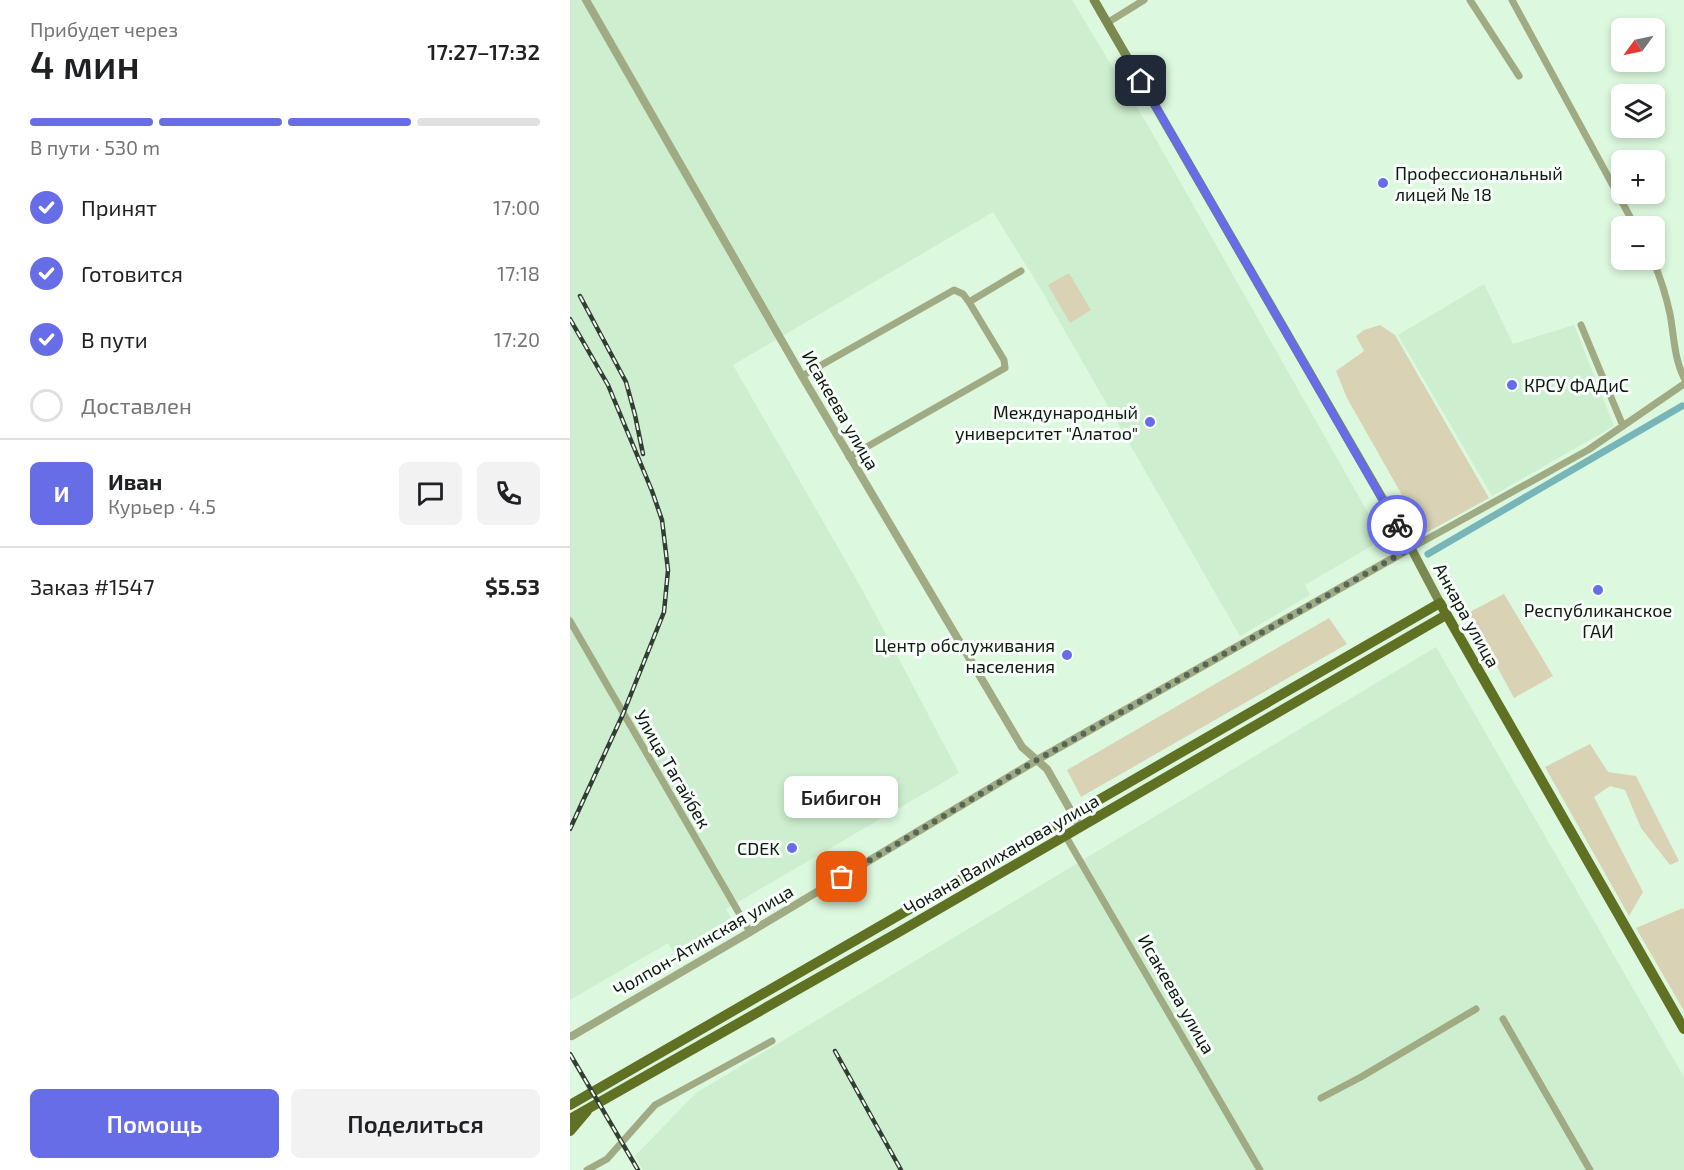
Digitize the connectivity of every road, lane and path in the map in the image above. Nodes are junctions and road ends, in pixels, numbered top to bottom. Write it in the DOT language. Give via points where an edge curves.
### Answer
graph roads {
  1 [pos="586,0"];
  2 [pos="1094,0"];
  3 [pos="1144,0"];
  4 [pos="1470,0"];
  5 [pos="1512,0"];
  6 [pos="1107,23"];
  7 [pos="1519,76"];
  8 [pos="1630,216"];
  9 [pos="1657,270"];
  10 [pos="1021,271"];
  11 [pos="969,302"];
  12 [pos="1581,325"];
  13 [pos="802,376"];
  14 [pos="1684,378"];
  15 [pos="1684,384"];
  16 [pos="1623,426"];
  17 [pos="849,457"];
  18 [pos="1411,548"];
  19 [pos="1440,603"];
  20 [pos="1446,615"];
  21 [pos="570,621"];
  22 [pos="1230,724"];
  23 [pos="1236,735"];
  24 [pos="1037,760"];
  25 [pos="1073,814"];
  26 [pos="1058,823"];
  27 [pos="1080,827"];
  28 [pos="1065,836"];
  29 [pos="892,919"];
  30 [pos="750,932"];
  31 [pos="899,932"];
  32 [pos="1476,1009"];
  33 [pos="1503,1019"];
  34 [pos="1684,1029"];
  35 [pos="571,1035"];
  36 [pos="772,1041"];
  37 [pos="1321,1098"];
  38 [pos="570,1100"];
  39 [pos="588,1102"];
  40 [pos="570,1105"];
  41 [pos="570,1119"];
  42 [pos="570,1131"];
  43 [pos="587,1170"];
  44 [pos="1260,1170"];
  45 [pos="1590,1170"];
  1 -- 13 [label="street, Исакеева улица"];
  2 -- 6 [label="main road, Анкара улица"];
  3 -- 6 [label="street"];
  4 -- 7 [label="street"];
  5 -- 8 [label="street"];
  6 -- 18 [label="main road, Анкара улица"];
  9 -- 14 [label="street" via="1670,315 1678,367"];
  10 -- 11 [label="street"];
  11 -- 13 [label="street" via="954,290"];
  11 -- 17 [label="street" via="1005,368"];
  12 -- 16 [label="street"];
  13 -- 17 [label="street, Исакеева улица"];
  15 -- 16 [label="street"];
  16 -- 18 [label="street" via="1588,450"];
  17 -- 24 [label="street, Исакеева улица" via="1022,747"];
  18 -- 19 [label="main road, Анкара улица"];
  18 -- 24 [label="street, Чолпон-Атинская улица"];
  19 -- 20 [label="main road, Анкара улица"];
  19 -- 22 [label="main road, Чокана Валиханова улица"];
  20 -- 23 [label="main road, Чокана Валиханова улица"];
  20 -- 34 [label="main road, Анкара улица"];
  21 -- 30 [label="street, Улица Тагайбек"];
  22 -- 23 [label="main road"];
  22 -- 25 [label="main road, Чокана Валиханова улица"];
  23 -- 27 [label="main road, Чокана Валиханова улица"];
  24 -- 25 [label="street, Исакеева улица" via="1049,772"];
  24 -- 30 [label="street, Чолпон-Атинская улица"];
  25 -- 26 [label="main road, Чокана Валиханова улица"];
  25 -- 27 [label="street, Исакеева улица"];
  26 -- 28 [label="street, Исакеева улица"];
  26 -- 29 [label="main road, Чокана Валиханова улица"];
  27 -- 28 [label="main road, Чокана Валиханова улица"];
  28 -- 31 [label="main road, Чокана Валиханова улица"];
  28 -- 44 [label="street, Исакеева улица"];
  29 -- 31 [label="main road"];
  29 -- 39 [label="main road, Чокана Валиханова улица"];
  30 -- 35 [label="street, Чолпон-Атинская улица"];
  31 -- 39 [label="main road, Чокана Валиханова улица"];
  32 -- 37 [label="street"];
  33 -- 45 [label="street"];
  36 -- 43 [label="street" via="656,1105 607,1159"];
  38 -- 39 [label="main road"];
  39 -- 40 [label="main road, Чокана Валиханова улица"];
  39 -- 41 [label="main road, Чокана Валиханова улица"];
  39 -- 42 [label="main road"];
}
